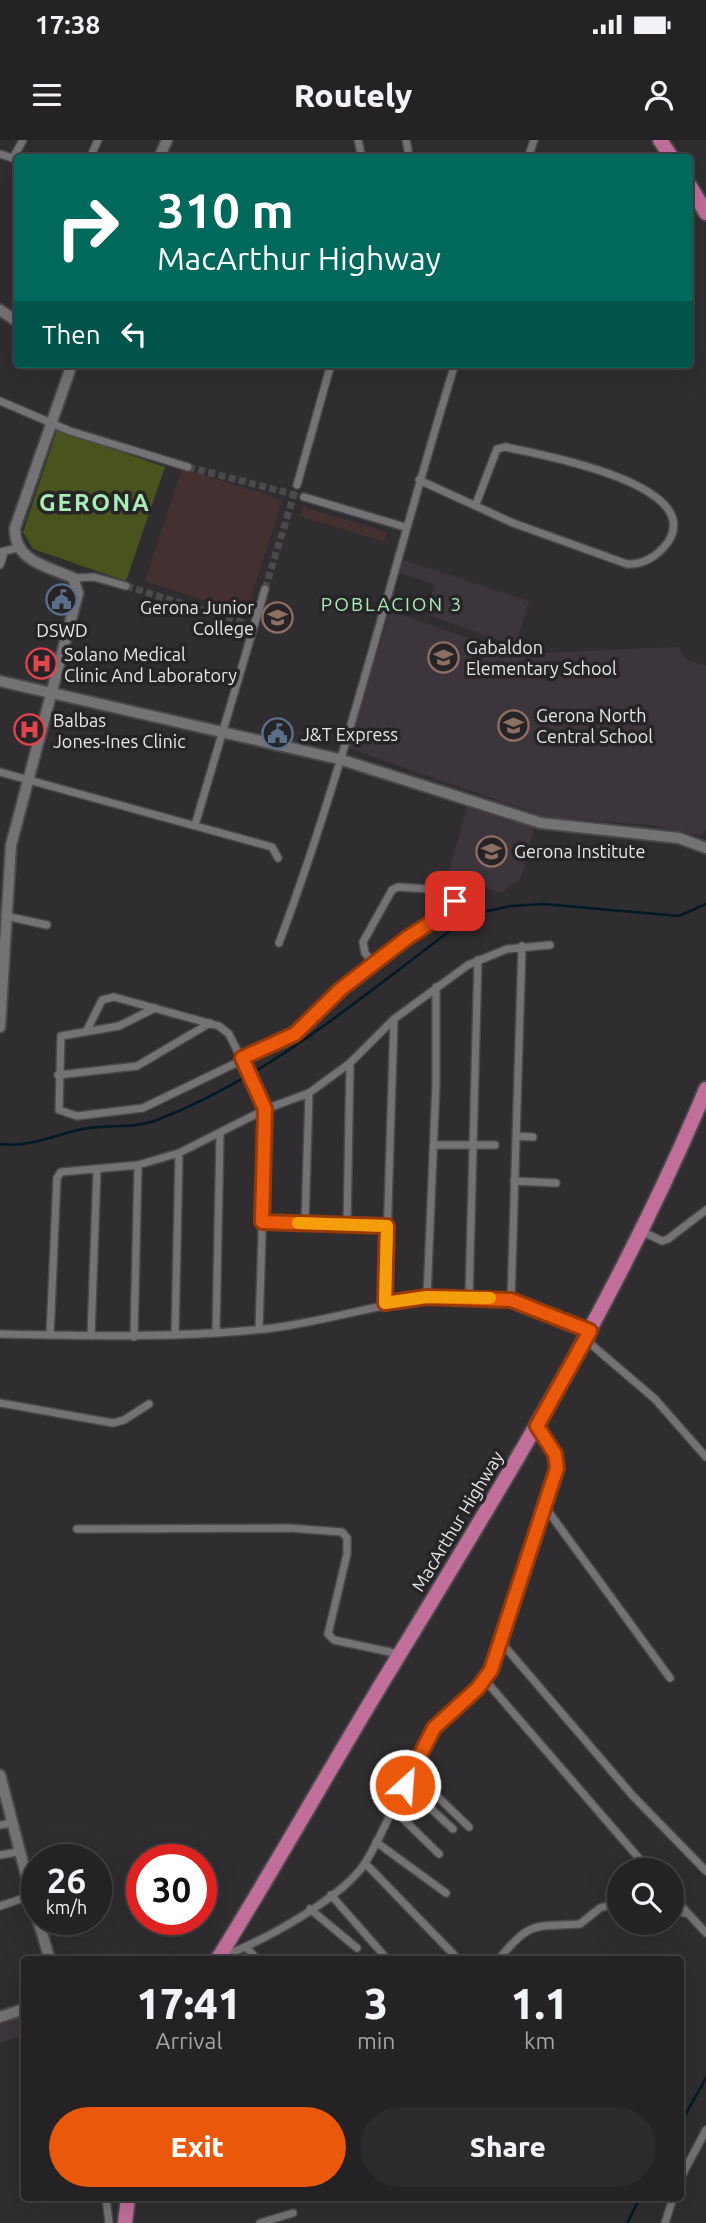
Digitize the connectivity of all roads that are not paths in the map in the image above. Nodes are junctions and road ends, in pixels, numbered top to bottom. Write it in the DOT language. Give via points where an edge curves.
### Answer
graph roads {
  1 [pos="406,140"];
  2 [pos="408,149"];
  3 [pos="693,191"];
  4 [pos="706,213"];
  5 [pos="70,368"];
  6 [pos="330,368"];
  7 [pos="454,368"];
  8 [pos="0,401"];
  9 [pos="50,420"];
  10 [pos="188,467"];
  11 [pos="419,480"];
  12 [pos="297,485"];
  13 [pos="304,497"];
  14 [pos="476,504"];
  15 [pos="405,527"];
  16 [pos="18,548"];
  17 [pos="2,552"];
  18 [pos="0,565"];
  19 [pos="74,578"];
  20 [pos="126,586"];
  21 [pos="265,590"];
  22 [pos="244,623"];
  23 [pos="254,626"];
  24 [pos="0,681"];
  25 [pos="51,692"];
  26 [pos="222,733"];
  27 [pos="339,758"];
  28 [pos="0,772"];
  29 [pos="27,778"];
  30 [pos="195,825"];
  31 [pos="705,846"];
  32 [pos="278,858"];
  33 [pos="3,895"];
  34 [pos="5,916"];
  35 [pos="47,925"];
  36 [pos="279,943"];
  37 [pos="550,945"];
  38 [pos="522,946"];
  39 [pos="478,960"];
  40 [pos="373,963"];
  41 [pos="436,987"];
  42 [pos="155,1008"];
  43 [pos="394,1019"];
  44 [pos="210,1023"];
  45 [pos="0,1027"];
  46 [pos="87,1030"];
  47 [pos="243,1062"];
  48 [pos="350,1063"];
  49 [pos="58,1074"];
  50 [pos="706,1089"];
  51 [pos="309,1093"];
  52 [pos="265,1109"];
  53 [pos="220,1134"];
  54 [pos="516,1136"];
  55 [pos="533,1137"];
  56 [pos="474,1144"];
  57 [pos="434,1145"];
  58 [pos="495,1145"];
  59 [pos="179,1153"];
  60 [pos="138,1165"];
  61 [pos="97,1170"];
  62 [pos="514,1181"];
  63 [pos="556,1183"];
  64 [pos="706,1210"];
  65 [pos="262,1222"];
  66 [pos="305,1223"];
  67 [pos="347,1225"];
  68 [pos="387,1226"];
  69 [pos="640,1231"];
  70 [pos="427,1297"];
  71 [pos="469,1297"];
  72 [pos="511,1300"];
  73 [pos="385,1303"];
  74 [pos="259,1329"];
  75 [pos="216,1332"];
  76 [pos="0,1334"];
  77 [pos="50,1335"];
  78 [pos="175,1335"];
  79 [pos="91,1336"];
  80 [pos="134,1336"];
  81 [pos="588,1336"];
  82 [pos="0,1403"];
  83 [pos="149,1404"];
  84 [pos="537,1426"];
  85 [pos="706,1457"];
  86 [pos="545,1507"];
  87 [pos="77,1529"];
  88 [pos="500,1641"];
  89 [pos="400,1654"];
  90 [pos="670,1678"];
  91 [pos="485,1680"];
  92 [pos="412,1772"];
  93 [pos="0,1776"];
  94 [pos="405,1785"];
  95 [pos="393,1809"];
  96 [pos="5,1824"];
  97 [pos="469,1827"];
  98 [pos="453,1829"];
  99 [pos="376,1842"];
  100 [pos="18,1852"];
  101 [pos="439,1854"];
  102 [pos="0,1855"];
  103 [pos="639,1858"];
  104 [pos="21,1863"];
  105 [pos="365,1863"];
  106 [pos="706,1871"];
  107 [pos="446,1893"];
  108 [pos="331,1895"];
  109 [pos="21,1899"];
  110 [pos="0,1906"];
  111 [pos="607,1906"];
  112 [pos="310,1909"];
  113 [pos="684,1910"];
  114 [pos="684,1913"];
  115 [pos="688,1914"];
  116 [pos="706,1933"];
  117 [pos="42,1935"];
  118 [pos="246,1947"];
  119 [pos="358,1948"];
  120 [pos="49,1956"];
  121 [pos="218,1956"];
  122 [pos="224,1956"];
  123 [pos="254,1956"];
  124 [pos="384,1956"];
  125 [pos="454,1956"];
  126 [pos="501,1956"];
  127 [pos="21,2010"];
  128 [pos="0,2017"];
  129 [pos="706,2130"];
  130 [pos="684,2171"];
  131 [pos="106,2201"];
  132 [pos="128,2201"];
  133 [pos="672,2201"];
  134 [pos="293,2213"];
  135 [pos="109,2223"];
  136 [pos="125,2223"];
  137 [pos="260,2223"];
  138 [pos="665,2223"];
  1 -- 2 [label="street"];
  3 -- 4 [label="highway"];
  5 -- 9 [label="main road"];
  6 -- 12 [label="street"];
  7 -- 11 [label="street"];
  8 -- 9 [label="street"];
  9 -- 10 [label="street" via="70,431"];
  9 -- 16 [label="main road" via="17,519"];
  11 -- 14 [label="street"];
  11 -- 15 [label="street"];
  13 -- 15 [label="street"];
  14 -- 14 [label="street" via="513,523 629,565 645,562 662,549 675,526 668,504 638,486 562,459 502,447 497,449"];
  15 -- 27 [label="street"];
  16 -- 17 [label="street"];
  16 -- 19 [label="main road" via="32,561"];
  17 -- 18 [label="street"];
  19 -- 20 [label="street" via="89,576"];
  19 -- 25 [label="main road" via="77,601"];
  21 -- 23 [label="street"];
  22 -- 23 [label="street"];
  23 -- 26 [label="street"];
  24 -- 25 [label="main road"];
  25 -- 26 [label="main road"];
  25 -- 29 [label="main road"];
  26 -- 27 [label="main road"];
  26 -- 30 [label="street"];
  27 -- 31 [label="main road" via="541,823 680,838"];
  27 -- 36 [label="street"];
  28 -- 29 [label="street"];
  29 -- 30 [label="street"];
  29 -- 33 [label="main road"];
  30 -- 32 [label="street" via="272,847"];
  33 -- 34 [label="main road"];
  34 -- 35 [label="street"];
  34 -- 45 [label="main road"];
  37 -- 38 [label="street"];
  38 -- 39 [label="street"];
  38 -- 54 [label="street"];
  39 -- 41 [label="street"];
  39 -- 56 [label="street"];
  40 -- 40 [label="street" via="449,911 453,895 444,890 392,890 363,942"];
  40 -- 47 [label="street" via="295,1034"];
  41 -- 43 [label="street"];
  41 -- 57 [label="street"];
  42 -- 44 [label="street"];
  42 -- 46 [label="street" via="119,1026"];
  42 -- 46 [label="street" via="107,998 99,1003"];
  43 -- 48 [label="street"];
  43 -- 68 [label="street"];
  44 -- 47 [label="street" via="227,1031"];
  44 -- 49 [label="street" via="137,1066"];
  46 -- 49 [label="street" via="61,1036"];
  47 -- 49 [label="street" via="164,1100 114,1114 63,1114 57,1105"];
  47 -- 52 [label="street"];
  48 -- 51 [label="street"];
  48 -- 67 [label="street"];
  50 -- 69 [label="highway, MacArthur Highway"];
  51 -- 52 [label="street"];
  51 -- 66 [label="street"];
  52 -- 53 [label="street"];
  52 -- 65 [label="street"];
  53 -- 59 [label="street"];
  53 -- 75 [label="street"];
  54 -- 55 [label="street"];
  54 -- 62 [label="street"];
  56 -- 57 [label="street"];
  56 -- 58 [label="street"];
  56 -- 71 [label="street"];
  57 -- 70 [label="street"];
  59 -- 60 [label="street"];
  59 -- 78 [label="street"];
  60 -- 61 [label="street"];
  60 -- 80 [label="street"];
  61 -- 77 [label="street" via="61,1172 57,1178"];
  61 -- 79 [label="street"];
  62 -- 63 [label="street"];
  62 -- 72 [label="street"];
  64 -- 69 [label="street" via="662,1241"];
  65 -- 66 [label="street"];
  65 -- 74 [label="street"];
  66 -- 67 [label="street"];
  67 -- 68 [label="street"];
  68 -- 73 [label="street"];
  69 -- 81 [label="highway, MacArthur Highway"];
  70 -- 71 [label="street"];
  70 -- 73 [label="street"];
  71 -- 72 [label="street"];
  72 -- 81 [label="street"];
  73 -- 74 [label="street"];
  74 -- 75 [label="street"];
  75 -- 78 [label="street"];
  76 -- 77 [label="street"];
  77 -- 79 [label="street"];
  78 -- 80 [label="street"];
  79 -- 80 [label="street"];
  81 -- 84 [label="highway, MacArthur Highway"];
  81 -- 85 [label="street" via="655,1399"];
  82 -- 83 [label="street" via="113,1423"];
  84 -- 86 [label="street" via="557,1461"];
  84 -- 89 [label="highway, MacArthur Highway"];
  86 -- 88 [label="street"];
  86 -- 90 [label="street"];
  87 -- 89 [label="street" via="342,1532 347,1538 347,1554 328,1634 334,1640"];
  88 -- 91 [label="street"];
  88 -- 106 [label="street" via="632,1795"];
  89 -- 121 [label="highway, MacArthur Highway"];
  91 -- 92 [label="street" via="434,1728"];
  91 -- 103 [label="street"];
  92 -- 94 [label="street"];
  92 -- 97 [label="street"];
  93 -- 96 [label="main road"];
  94 -- 95 [label="street"];
  94 -- 98 [label="street"];
  95 -- 99 [label="street"];
  95 -- 101 [label="street"];
  96 -- 100 [label="main road"];
  99 -- 105 [label="street"];
  99 -- 107 [label="street"];
  100 -- 102 [label="street"];
  100 -- 104 [label="main road"];
  105 -- 108 [label="street"];
  105 -- 125 [label="street"];
  108 -- 112 [label="street"];
  108 -- 124 [label="street"];
  109 -- 110 [label="street"];
  111 -- 126 [label="street" via="580,1924 535,1927"];
  112 -- 118 [label="street"];
  112 -- 119 [label="street"];
  113 -- 115 [label="street"];
  114 -- 115 [label="street"];
  115 -- 116 [label="street"];
  117 -- 120 [label="main road"];
  118 -- 122 [label="street"];
  118 -- 123 [label="street"];
  127 -- 128 [label="main road"];
  129 -- 130 [label="street"];
  131 -- 135 [label="street"];
  132 -- 136 [label="highway"];
  133 -- 138 [label="street"];
  134 -- 137 [label="street"];
}
